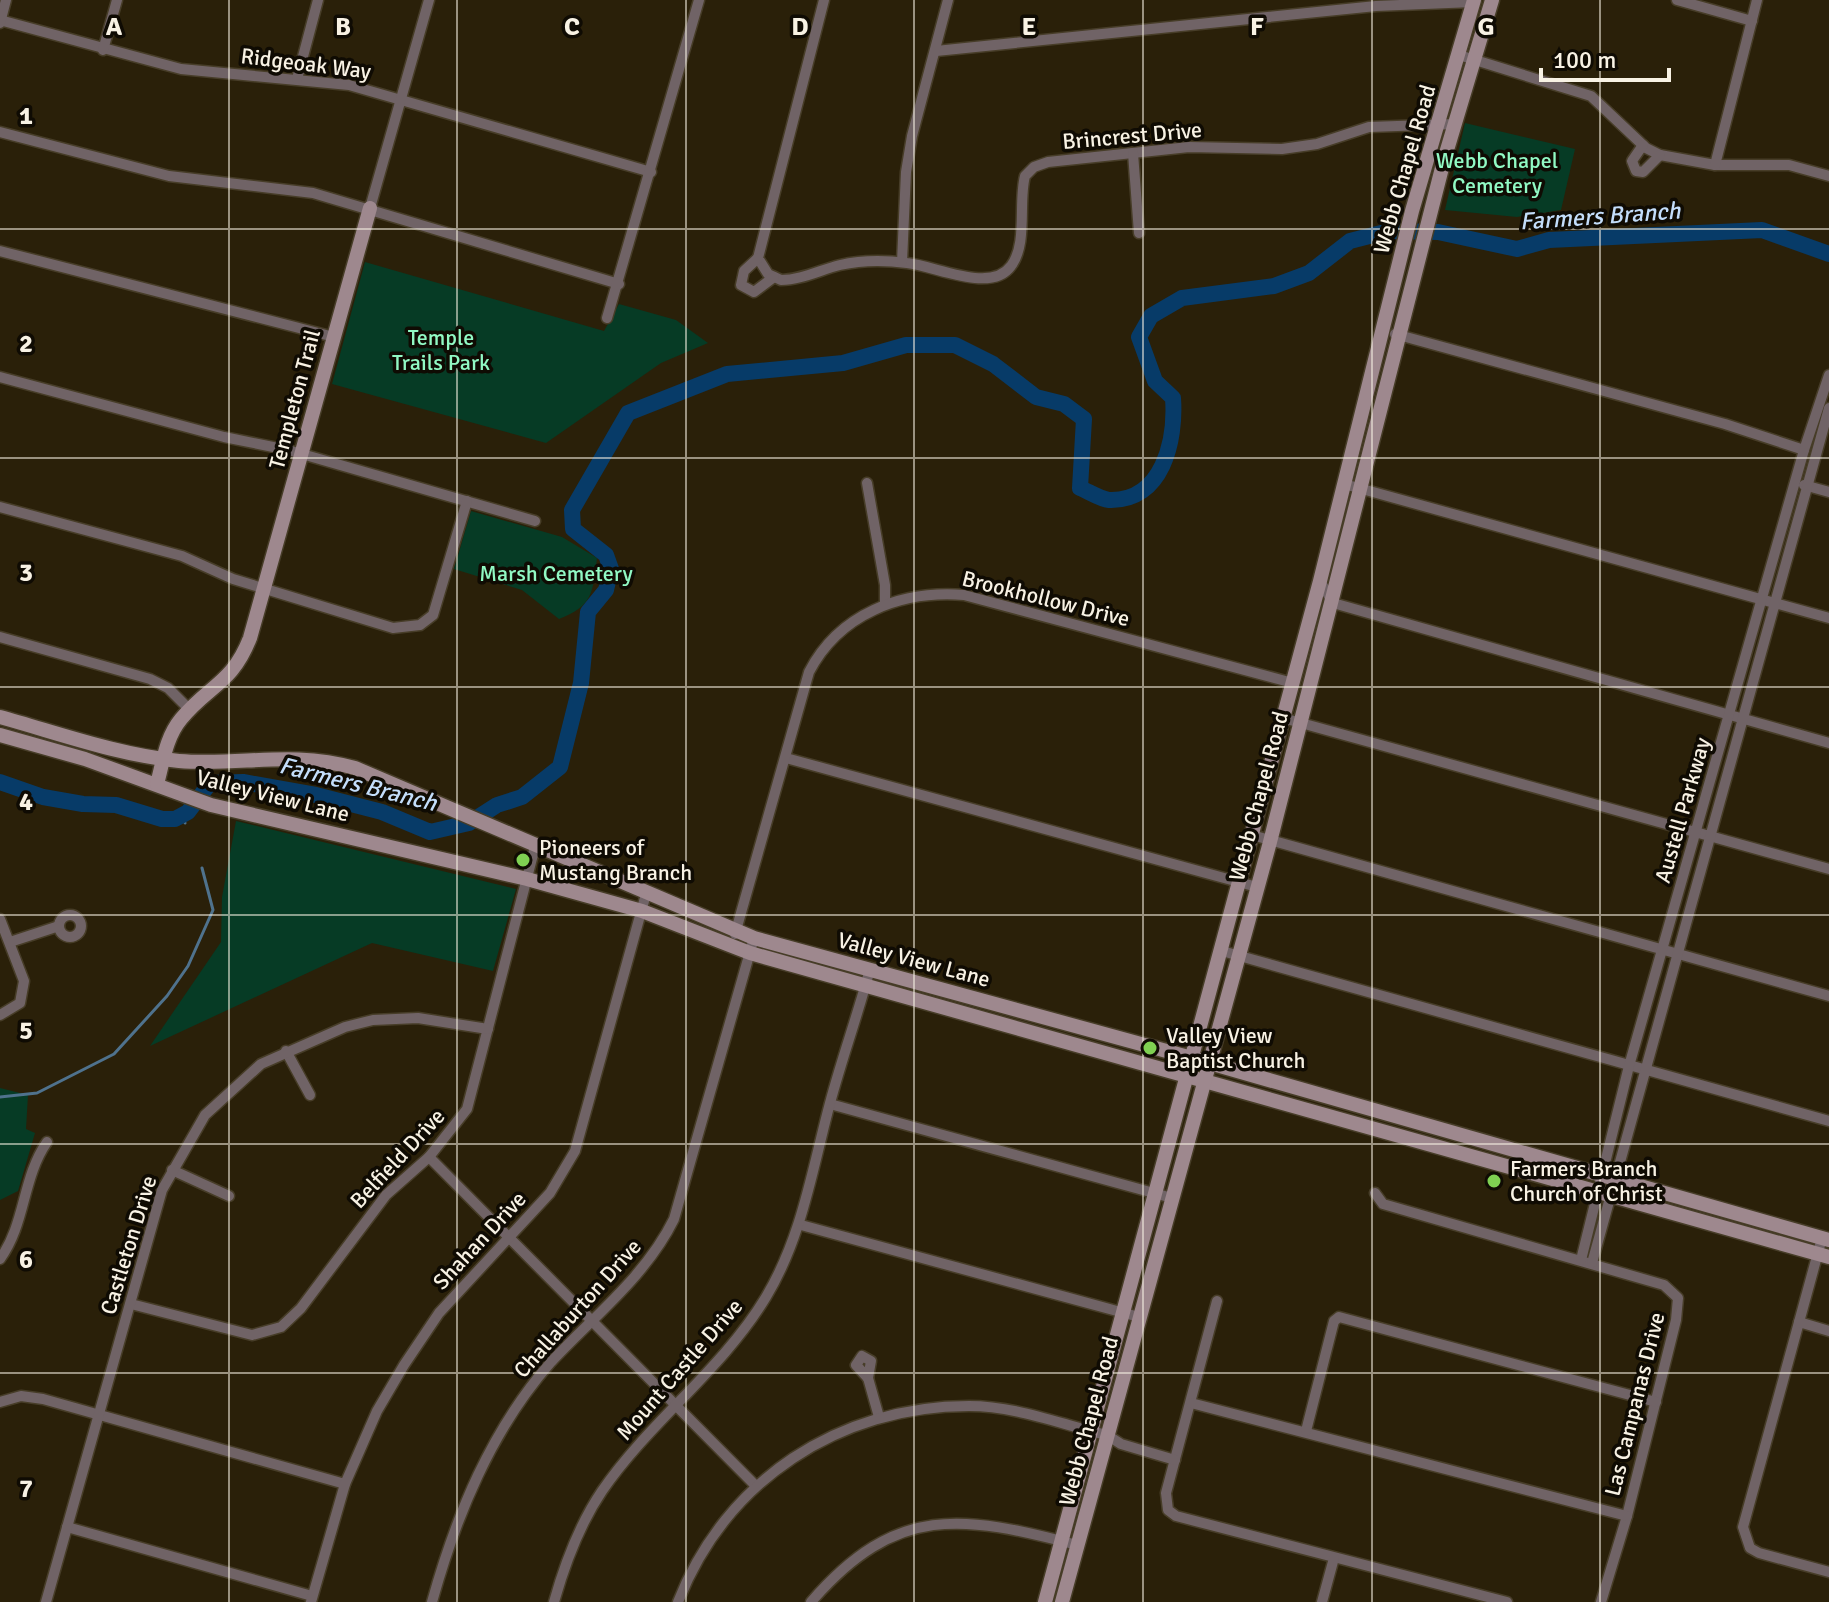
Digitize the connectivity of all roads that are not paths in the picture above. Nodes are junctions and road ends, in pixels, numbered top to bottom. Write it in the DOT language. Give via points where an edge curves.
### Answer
graph roads {
  1 [pos="6,0"];
  2 [pos="117,0"];
  3 [pos="318,0"];
  4 [pos="429,0"];
  5 [pos="699,0"];
  6 [pos="824,0"];
  7 [pos="948,0"];
  8 [pos="1492,0"];
  9 [pos="1677,0"];
  10 [pos="1757,0"];
  11 [pos="1473,1"];
  12 [pos="0,21"];
  13 [pos="1752,21"];
  14 [pos="103,50"];
  15 [pos="936,51"];
  16 [pos="1466,57"];
  17 [pos="297,79"];
  18 [pos="402,98"];
  19 [pos="1438,124"];
  20 [pos="1455,124"];
  21 [pos="0,132"];
  22 [pos="1643,145"];
  23 [pos="1133,153"];
  24 [pos="1660,155"];
  25 [pos="1715,165"];
  26 [pos="651,172"];
  27 [pos="1829,175"];
  28 [pos="370,208"];
  29 [pos="1139,233"];
  30 [pos="0,251"];
  31 [pos="902,262"];
  32 [pos="760,263"];
  33 [pos="774,277"];
  34 [pos="619,284"];
  35 [pos="607,318"];
  36 [pos="1383,332"];
  37 [pos="1399,335"];
  38 [pos="334,337"];
  39 [pos="1829,375"];
  40 [pos="0,377"];
  41 [pos="1829,408"];
  42 [pos="1804,450"];
  43 [pos="302,455"];
  44 [pos="867,483"];
  45 [pos="1344,484"];
  46 [pos="1796,484"];
  47 [pos="1809,486"];
  48 [pos="1361,487"];
  49 [pos="1829,492"];
  50 [pos="467,501"];
  51 [pos="0,507"];
  52 [pos="535,521"];
  53 [pos="1320,581"];
  54 [pos="265,588"];
  55 [pos="1762,599"];
  56 [pos="1333,603"];
  57 [pos="885,604"];
  58 [pos="1777,604"];
  59 [pos="1829,618"];
  60 [pos="0,637"];
  61 [pos="1293,683"];
  62 [pos="190,710"];
  63 [pos="1730,716"];
  64 [pos="0,717"];
  65 [pos="1283,718"];
  66 [pos="1744,719"];
  67 [pos="1300,723"];
  68 [pos="0,735"];
  69 [pos="1829,743"];
  70 [pos="786,758"];
  71 [pos="171,760"];
  72 [pos="157,784"];
  73 [pos="1697,832"];
  74 [pos="1252,835"];
  75 [pos="1710,836"];
  76 [pos="1270,842"];
  77 [pos="536,843"];
  78 [pos="1829,869"];
  79 [pos="527,879"];
  80 [pos="1240,881"];
  81 [pos="1257,887"];
  82 [pos="646,894"];
  83 [pos="642,911"];
  84 [pos="0,919"];
  85 [pos="59,926"];
  86 [pos="736,930"];
  87 [pos="10,942"];
  88 [pos="733,946"];
  89 [pos="752,946"];
  90 [pos="1663,948"];
  91 [pos="1222,951"];
  92 [pos="1676,952"];
  93 [pos="1239,957"];
  94 [pos="870,969"];
  95 [pos="865,986"];
  96 [pos="1829,996"];
  97 [pos="0,1015"];
  98 [pos="488,1029"];
  99 [pos="286,1051"];
  100 [pos="1192,1058"];
  101 [pos="1210,1064"];
  102 [pos="1629,1066"];
  103 [pos="1644,1070"];
  104 [pos="1187,1076"];
  105 [pos="1205,1081"];
  106 [pos="310,1095"];
  107 [pos="830,1104"];
  108 [pos="1349,1104"];
  109 [pos="1344,1120"];
  110 [pos="1829,1121"];
  111 [pos="47,1142"];
  112 [pos="429,1157"];
  113 [pos="172,1170"];
  114 [pos="1608,1177"];
  115 [pos="1375,1193"];
  116 [pos="1157,1194"];
  117 [pos="1604,1194"];
  118 [pos="229,1196"];
  119 [pos="1172,1198"];
  120 [pos="801,1225"];
  121 [pos="509,1238"];
  122 [pos="1825,1239"];
  123 [pos="1823,1256"];
  124 [pos="0,1259"];
  125 [pos="1581,1260"];
  126 [pos="1592,1263"];
  127 [pos="1217,1301"];
  128 [pos="131,1304"];
  129 [pos="1123,1313"];
  130 [pos="1139,1317"];
  131 [pos="590,1322"];
  132 [pos="1799,1322"];
  133 [pos="1829,1331"];
  134 [pos="868,1378"];
  135 [pos="0,1402"];
  136 [pos="1656,1402"];
  137 [pos="1191,1403"];
  138 [pos="675,1406"];
  139 [pos="879,1417"];
  140 [pos="100,1418"];
  141 [pos="1089,1431"];
  142 [pos="1306,1431"];
  143 [pos="1107,1435"];
  144 [pos="1175,1460"];
  145 [pos="345,1484"];
  146 [pos="755,1485"];
  147 [pos="1627,1516"];
  148 [pos="67,1527"];
  149 [pos="1062,1541"];
  150 [pos="1077,1545"];
  151 [pos="1334,1558"];
  152 [pos="1829,1572"];
  153 [pos="312,1599"];
  154 [pos="46,1602"];
  155 [pos="432,1602"];
  156 [pos="554,1602"];
  157 [pos="678,1602"];
  158 [pos="811,1602"];
  159 [pos="1045,1602"];
  160 [pos="1062,1602"];
  161 [pos="1322,1602"];
  162 [pos="1507,1602"];
  163 [pos="1601,1602"];
  1 -- 12 [label="street"];
  2 -- 14 [label="street"];
  3 -- 17 [label="street"];
  4 -- 18 [label="street, Templeton Trail"];
  5 -- 26 [label="street"];
  6 -- 32 [label="street"];
  7 -- 15 [label="street"];
  8 -- 16 [label="main road, Webb Chapel Road"];
  9 -- 13 [label="street"];
  10 -- 13 [label="street"];
  11 -- 15 [label="street" via="1376,6"];
  11 -- 16 [label="main road, Webb Chapel Road"];
  12 -- 14 [label="street, Ridgeoak Way"];
  13 -- 25 [label="street"];
  14 -- 17 [label="street, Ridgeoak Way" via="181,69"];
  15 -- 31 [label="street" via="906,172"];
  16 -- 19 [label="main road, Webb Chapel Road"];
  16 -- 20 [label="main road, Webb Chapel Road"];
  16 -- 22 [label="street" via="1591,96"];
  17 -- 18 [label="street, Ridgeoak Way"];
  18 -- 26 [label="street, Ridgeoak Way"];
  18 -- 28 [label="street, Templeton Trail"];
  19 -- 20 [label="street, Brincrest Drive"];
  19 -- 23 [label="street, Brincrest Drive" via="1369,127 1282,149 1189,147"];
  19 -- 36 [label="main road, Webb Chapel Road"];
  20 -- 37 [label="main road, Webb Chapel Road"];
  21 -- 28 [label="street" via="155,173 280,187"];
  22 -- 24 [label="street"];
  22 -- 24 [label="street" via="1632,161 1636,171 1643,172"];
  23 -- 29 [label="street"];
  23 -- 31 [label="street, Brincrest Drive" via="1034,167 1022,187 1017,252 1003,275 974,279"];
  24 -- 25 [label="street"];
  25 -- 27 [label="street" via="1789,165"];
  26 -- 34 [label="street"];
  28 -- 34 [label="street"];
  28 -- 38 [label="main road, Templeton Trail"];
  30 -- 38 [label="street"];
  31 -- 33 [label="street, Brincrest Drive" via="874,260 790,280"];
  32 -- 33 [label="street"];
  32 -- 33 [label="street, Brincrest Drive" via="744,271 741,285 754,292"];
  34 -- 35 [label="street"];
  36 -- 37 [label="street"];
  36 -- 45 [label="main road, Webb Chapel Road"];
  37 -- 42 [label="street"];
  37 -- 48 [label="main road, Webb Chapel Road"];
  38 -- 43 [label="main road, Templeton Trail"];
  39 -- 42 [label="street, Austell Parkway"];
  40 -- 43 [label="street"];
  41 -- 47 [label="street, Austell Parkway"];
  42 -- 46 [label="street, Austell Parkway"];
  43 -- 50 [label="street"];
  43 -- 54 [label="main road, Templeton Trail"];
  44 -- 57 [label="street"];
  45 -- 48 [label="street"];
  45 -- 53 [label="main road, Webb Chapel Road"];
  46 -- 47 [label="street"];
  46 -- 55 [label="street, Austell Parkway"];
  47 -- 49 [label="street"];
  47 -- 58 [label="street, Austell Parkway"];
  48 -- 55 [label="street"];
  48 -- 56 [label="main road, Webb Chapel Road"];
  50 -- 52 [label="street"];
  50 -- 54 [label="street" via="433,615 420,625 393,628"];
  51 -- 54 [label="street" via="182,556"];
  53 -- 56 [label="street"];
  53 -- 61 [label="main road, Webb Chapel Road"];
  54 -- 62 [label="main road, Templeton Trail" via="234,671"];
  55 -- 58 [label="street"];
  55 -- 63 [label="street, Austell Parkway"];
  56 -- 63 [label="street"];
  56 -- 67 [label="main road, Webb Chapel Road"];
  57 -- 61 [label="street, Brookhollow Drive" via="923,594 964,595"];
  57 -- 70 [label="street, Brookhollow Drive" via="850,624 815,659"];
  58 -- 59 [label="street"];
  58 -- 66 [label="street, Austell Parkway"];
  60 -- 62 [label="street" via="150,679"];
  61 -- 65 [label="main road, Webb Chapel Road"];
  62 -- 71 [label="main road, Templeton Trail" via="171,735"];
  63 -- 66 [label="street"];
  63 -- 73 [label="street, Austell Parkway"];
  64 -- 71 [label="main road, Valley View Lane"];
  65 -- 67 [label="street"];
  65 -- 74 [label="main road, Webb Chapel Road"];
  66 -- 69 [label="street"];
  66 -- 75 [label="street, Austell Parkway"];
  67 -- 73 [label="street"];
  67 -- 76 [label="main road, Webb Chapel Road"];
  68 -- 72 [label="main road, Valley View Lane"];
  70 -- 80 [label="street"];
  70 -- 86 [label="street, Brookhollow Drive"];
  71 -- 72 [label="main road, Templeton Trail"];
  71 -- 77 [label="main road, Valley View Lane" via="313,758 355,768"];
  72 -- 79 [label="main road, Valley View Lane" via="211,805"];
  73 -- 75 [label="street"];
  73 -- 90 [label="street, Austell Parkway"];
  74 -- 76 [label="street"];
  74 -- 80 [label="main road, Webb Chapel Road"];
  75 -- 78 [label="street"];
  75 -- 92 [label="street, Austell Parkway"];
  76 -- 81 [label="main road, Webb Chapel Road"];
  76 -- 90 [label="street"];
  77 -- 79 [label="street, Belfield Drive"];
  77 -- 82 [label="main road, Valley View Lane"];
  79 -- 83 [label="main road, Valley View Lane"];
  79 -- 98 [label="street, Belfield Drive"];
  80 -- 81 [label="street"];
  80 -- 91 [label="main road, Webb Chapel Road"];
  81 -- 93 [label="main road, Webb Chapel Road"];
  82 -- 83 [label="street, Shahan Drive"];
  82 -- 86 [label="main road, Valley View Lane"];
  83 -- 88 [label="main road, Valley View Lane"];
  83 -- 121 [label="street, Shahan Drive" via="575,1151 563,1176"];
  84 -- 87 [label="street"];
  85 -- 87 [label="street"];
  86 -- 88 [label="street, Brookhollow Drive"];
  86 -- 89 [label="main road, Valley View Lane"];
  87 -- 97 [label="street" via="24,981 23,994 13,1009"];
  88 -- 89 [label="main road, Valley View Lane"];
  89 -- 94 [label="main road, Valley View Lane"];
  89 -- 95 [label="main road, Valley View Lane"];
  89 -- 131 [label="street, Challaburton Drive" via="674,1219 656,1251"];
  90 -- 92 [label="street"];
  90 -- 102 [label="street, Austell Parkway"];
  91 -- 93 [label="street"];
  91 -- 100 [label="main road, Webb Chapel Road"];
  92 -- 96 [label="street"];
  92 -- 103 [label="street, Austell Parkway"];
  93 -- 101 [label="main road, Webb Chapel Road"];
  93 -- 102 [label="street"];
  94 -- 95 [label="street, Mount Castle Drive"];
  94 -- 100 [label="main road, Valley View Lane"];
  95 -- 104 [label="main road, Valley View Lane"];
  95 -- 107 [label="street, Mount Castle Drive"];
  98 -- 99 [label="street, Castleton Drive" via="418,1018 373,1020"];
  98 -- 112 [label="street, Belfield Drive" via="467,1109"];
  99 -- 106 [label="street"];
  99 -- 113 [label="street, Castleton Drive" via="245,1075 220,1098"];
  100 -- 101 [label="main road, Valley View Lane"];
  100 -- 104 [label="main road, Webb Chapel Road"];
  101 -- 105 [label="main road, Webb Chapel Road"];
  101 -- 108 [label="main road, Valley View Lane"];
  102 -- 103 [label="street"];
  102 -- 114 [label="street, Austell Parkway"];
  103 -- 110 [label="street"];
  103 -- 114 [label="street, Austell Parkway"];
  104 -- 105 [label="main road, Valley View Lane"];
  104 -- 116 [label="main road, Webb Chapel Road"];
  105 -- 109 [label="main road, Valley View Lane"];
  105 -- 119 [label="main road, Webb Chapel Road"];
  107 -- 116 [label="street"];
  107 -- 120 [label="street, Mount Castle Drive"];
  108 -- 109 [label="main road"];
  108 -- 114 [label="main road, Valley View Lane"];
  109 -- 117 [label="main road, Valley View Lane"];
  111 -- 124 [label="street" via="35,1159 18,1225"];
  112 -- 121 [label="street"];
  112 -- 128 [label="street, Belfield Drive" via="386,1195 301,1308 267,1334 252,1335"];
  113 -- 118 [label="street"];
  113 -- 128 [label="street, Castleton Drive"];
  114 -- 117 [label="street, Austell Parkway"];
  114 -- 122 [label="main road, Valley View Lane"];
  115 -- 125 [label="street, Las Campanas Drive" via="1383,1204"];
  116 -- 119 [label="street"];
  116 -- 129 [label="main road, Webb Chapel Road"];
  117 -- 123 [label="main road, Valley View Lane"];
  117 -- 125 [label="street, Austell Parkway"];
  117 -- 126 [label="street, Austell Parkway"];
  119 -- 130 [label="main road, Webb Chapel Road"];
  120 -- 129 [label="street"];
  120 -- 138 [label="street, Mount Castle Drive" via="764,1301"];
  121 -- 131 [label="street"];
  121 -- 145 [label="street, Shahan Drive" via="439,1313 404,1365"];
  122 -- 123 [label="street"];
  123 -- 132 [label="street"];
  125 -- 126 [label="street, Las Campanas Drive"];
  126 -- 136 [label="street, Las Campanas Drive" via="1664,1285 1678,1298"];
  127 -- 137 [label="street"];
  128 -- 140 [label="street, Castleton Drive"];
  129 -- 130 [label="street"];
  129 -- 141 [label="main road, Webb Chapel Road"];
  130 -- 143 [label="main road, Webb Chapel Road"];
  131 -- 138 [label="street"];
  131 -- 155 [label="street, Challaburton Drive" via="509,1419 454,1528"];
  132 -- 133 [label="street"];
  132 -- 152 [label="street" via="1743,1535 1759,1553"];
  134 -- 139 [label="street"];
  135 -- 140 [label="street" via="21,1396 43,1399"];
  136 -- 142 [label="street" via="1339,1317"];
  136 -- 147 [label="street, Las Campanas Drive"];
  137 -- 142 [label="street"];
  137 -- 144 [label="street"];
  138 -- 146 [label="street"];
  138 -- 156 [label="street, Mount Castle Drive" via="623,1463 587,1517"];
  139 -- 141 [label="street" via="971,1406 1025,1413"];
  139 -- 146 [label="street" via="817,1443"];
  140 -- 145 [label="street"];
  140 -- 148 [label="street, Castleton Drive"];
  141 -- 143 [label="street"];
  141 -- 149 [label="main road, Webb Chapel Road"];
  142 -- 147 [label="street"];
  143 -- 144 [label="street"];
  143 -- 150 [label="main road, Webb Chapel Road"];
  144 -- 151 [label="street" via="1166,1493 1168,1510 1176,1516"];
  145 -- 153 [label="street, Shahan Drive"];
  146 -- 157 [label="street" via="699,1559"];
  147 -- 163 [label="street, Las Campanas Drive"];
  148 -- 153 [label="street"];
  148 -- 154 [label="street, Castleton Drive"];
  149 -- 150 [label="street"];
  149 -- 158 [label="street" via="993,1524 943,1522 917,1528 866,1550"];
  149 -- 159 [label="main road, Webb Chapel Road"];
  150 -- 160 [label="main road, Webb Chapel Road"];
  151 -- 161 [label="street"];
  151 -- 162 [label="street"];
}
